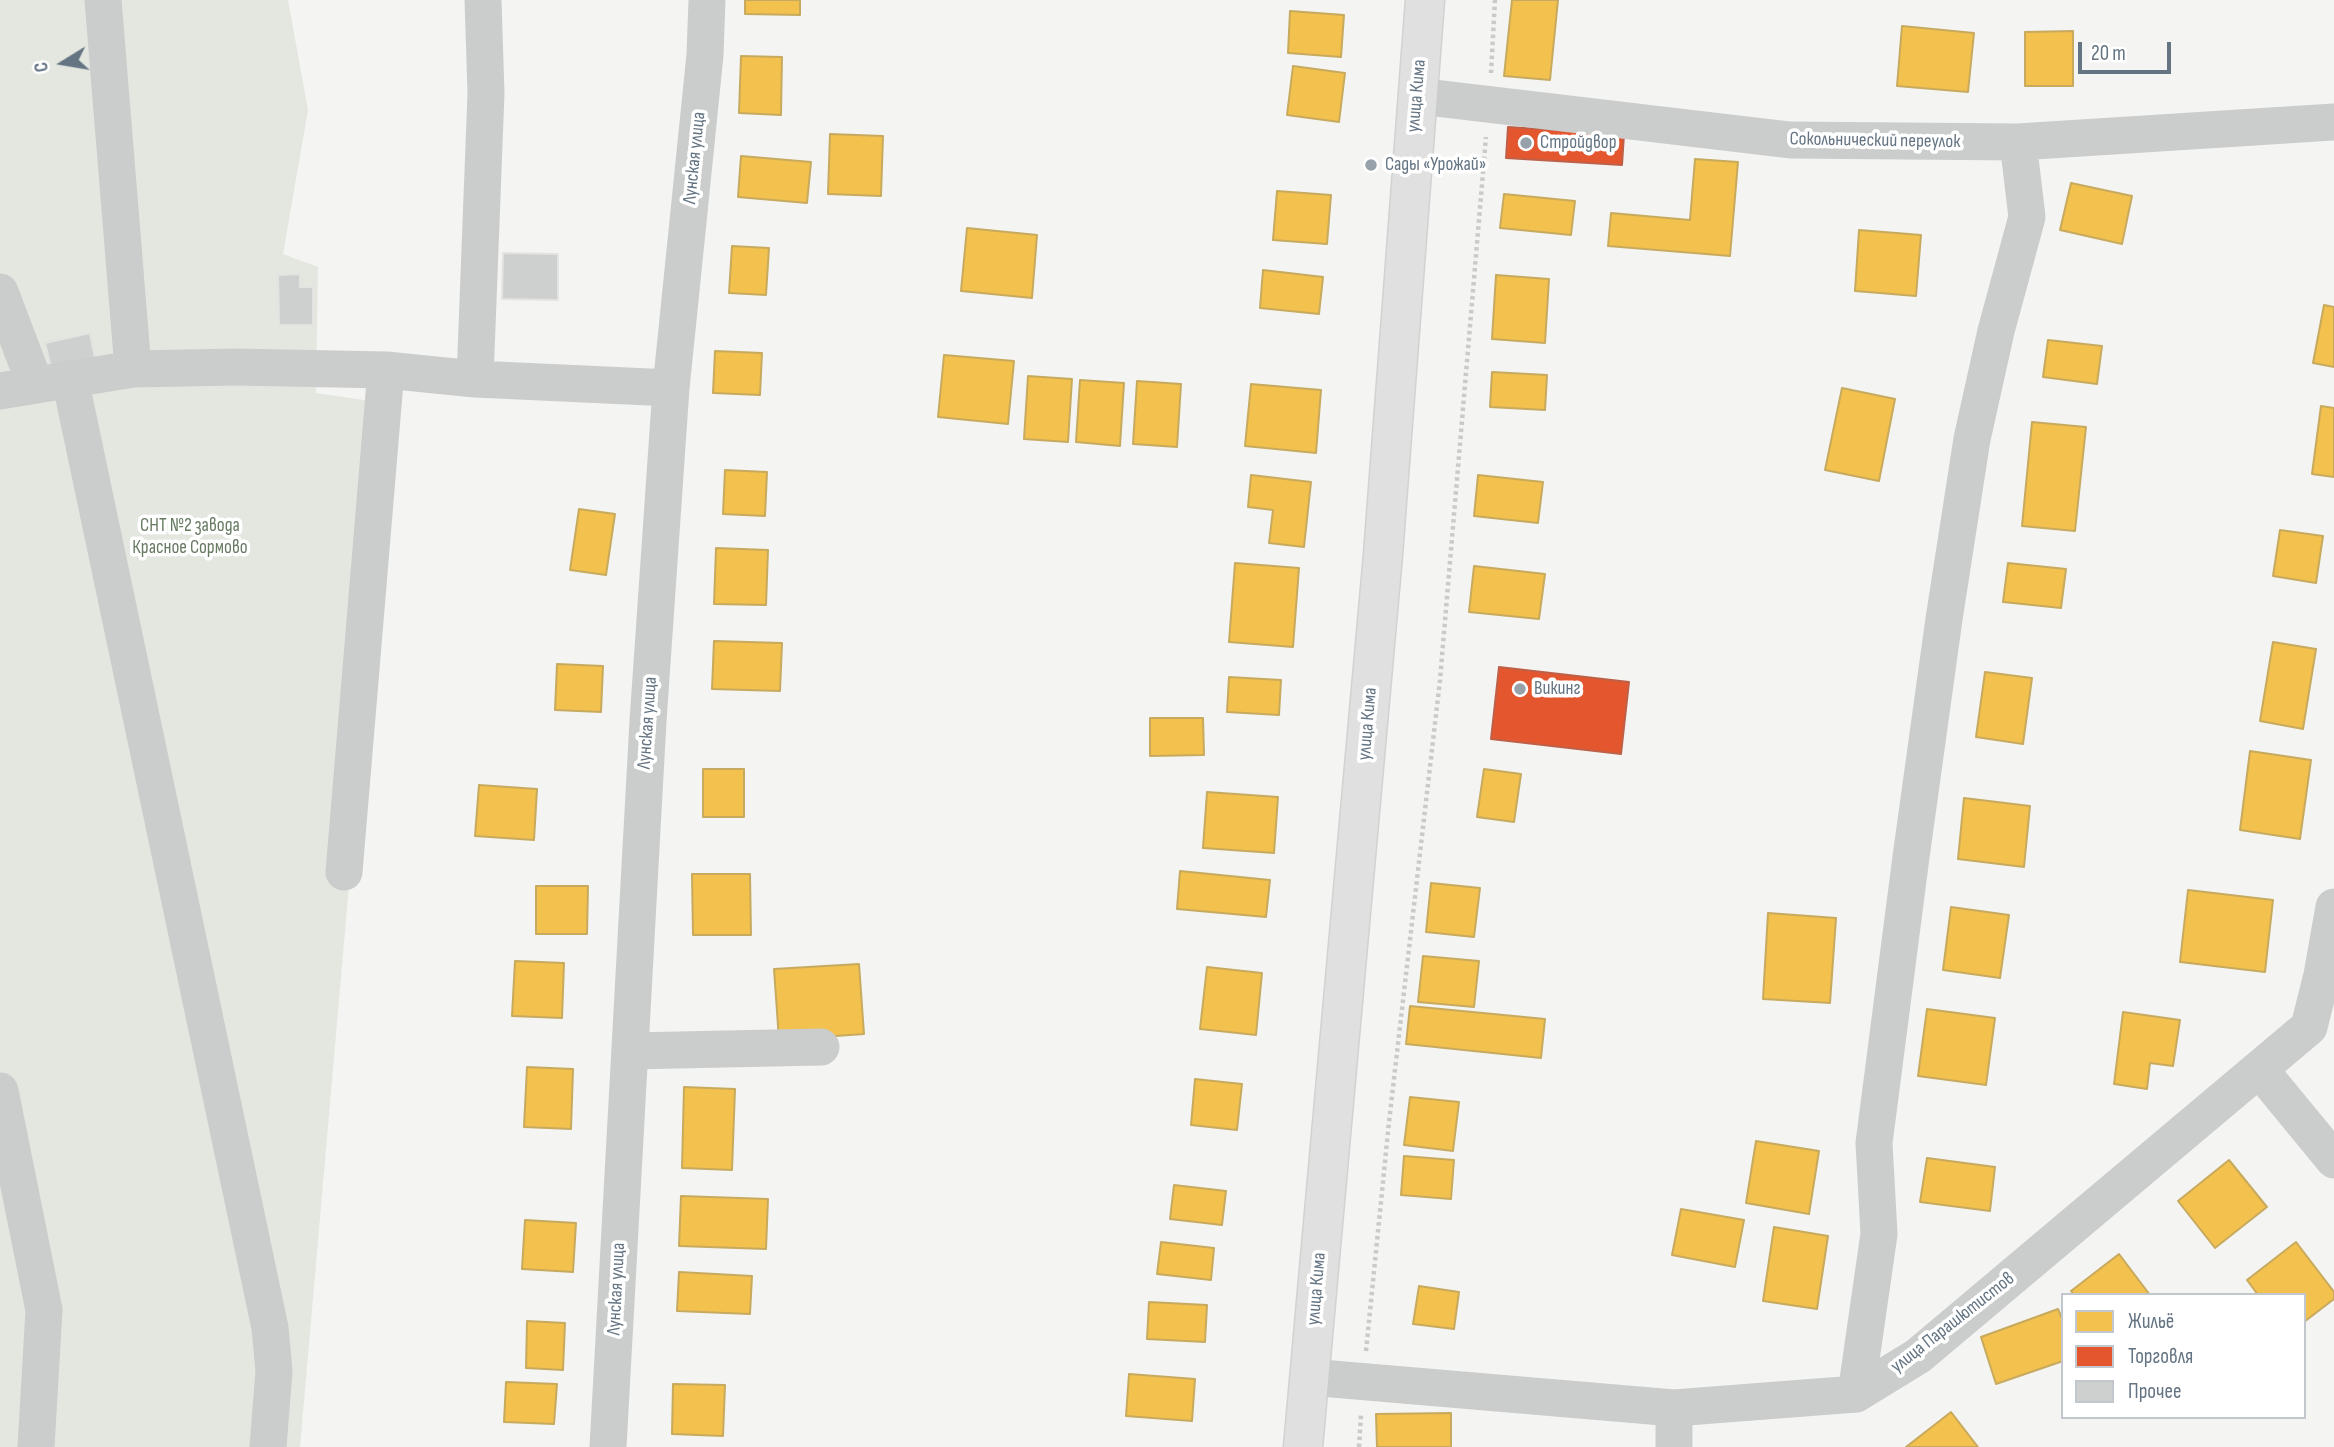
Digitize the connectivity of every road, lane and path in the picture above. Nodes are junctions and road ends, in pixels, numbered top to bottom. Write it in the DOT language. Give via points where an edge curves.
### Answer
graph roads {
  1 [pos="103,0"];
  2 [pos="483,0"];
  3 [pos="707,0"];
  4 [pos="1425,0"];
  5 [pos="1495,0"];
  6 [pos="1418,96"];
  7 [pos="1489,104"];
  8 [pos="2334,122"];
  9 [pos="2018,142"];
  10 [pos="0,292"];
  11 [pos="133,369"];
  12 [pos="386,370"];
  13 [pos="475,379"];
  14 [pos="53,382"];
  15 [pos="671,388"];
  16 [pos="0,391"];
  17 [pos="344,872"];
  18 [pos="2334,907"];
  19 [pos="821,1047"];
  20 [pos="630,1051"];
  21 [pos="2260,1069"];
  22 [pos="0,1091"];
  23 [pos="2334,1160"];
  24 [pos="1309,1377"];
  25 [pos="1363,1381"];
  26 [pos="1856,1394"];
  27 [pos="1674,1408"];
  28 [pos="36,1447"];
  29 [pos="268,1447"];
  30 [pos="608,1447"];
  31 [pos="1303,1447"];
  32 [pos="1359,1447"];
  33 [pos="1674,1447"];
  1 -- 11 [label="street"];
  2 -- 13 [label="street" via="486,93"];
  3 -- 15 [label="street, Лунская улица"];
  4 -- 6 [label="main road, улица Кима"];
  5 -- 7 [label="path"];
  6 -- 7 [label="street, Сокольнический переулок"];
  6 -- 24 [label="main road, улица Кима" via="1383,555"];
  7 -- 9 [label="street, Сокольнический переулок" via="1790,140"];
  7 -- 25 [label="path" via="1440,680"];
  8 -- 9 [label="street, Сокольнический переулок"];
  9 -- 26 [label="street" via="2027,217 1972,439 1942,633 1874,1143 1880,1234"];
  10 -- 14 [label="street"];
  11 -- 12 [label="street"];
  11 -- 14 [label="street"];
  12 -- 13 [label="street"];
  12 -- 17 [label="street"];
  13 -- 15 [label="street"];
  14 -- 16 [label="street"];
  14 -- 29 [label="street" via="270,1328 275,1371"];
  15 -- 20 [label="street, Лунская улица"];
  18 -- 21 [label="street, улица Парашютистов" via="2309,1027"];
  19 -- 20 [label="street"];
  20 -- 30 [label="street, Лунская улица"];
  21 -- 23 [label="street"];
  21 -- 26 [label="street, улица Парашютистов" via="1918,1356"];
  22 -- 28 [label="street" via="44,1310"];
  24 -- 25 [label="street, улица Парашютистов"];
  24 -- 31 [label="main road, улица Кима"];
  25 -- 27 [label="street, улица Парашютистов"];
  25 -- 32 [label="path"];
  26 -- 27 [label="street, улица Парашютистов"];
  27 -- 33 [label="street"];
}
